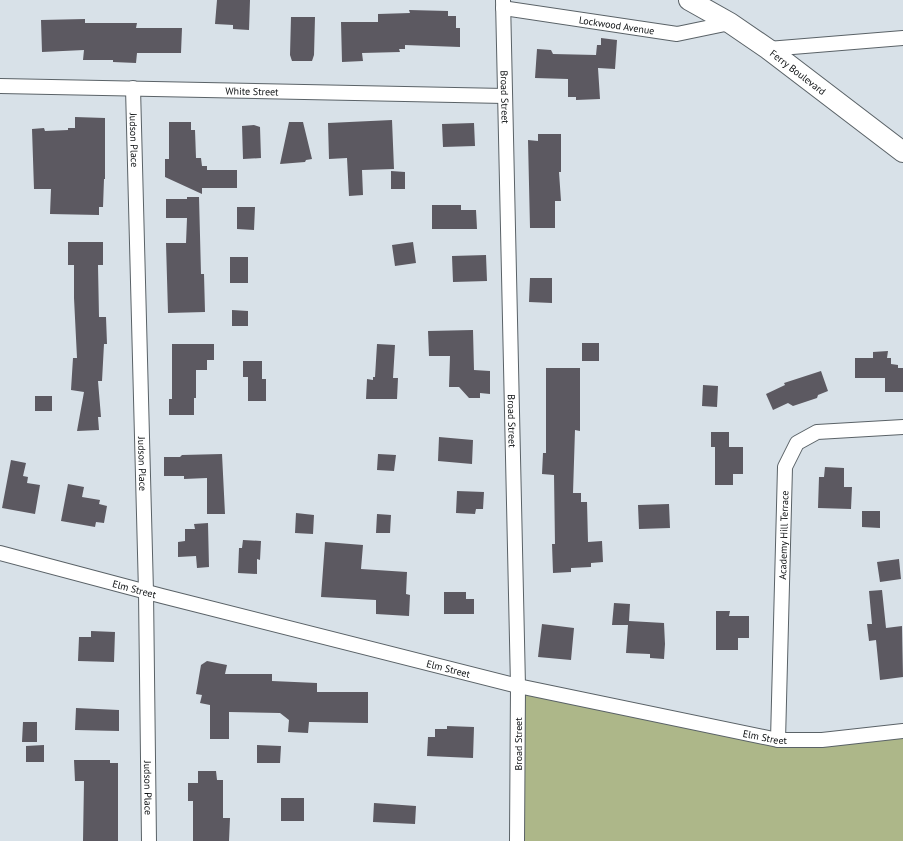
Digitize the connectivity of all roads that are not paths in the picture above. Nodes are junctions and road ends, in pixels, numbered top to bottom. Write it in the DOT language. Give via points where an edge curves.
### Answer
graph roads {
  1 [pos="689,0"];
  2 [pos="503,4"];
  3 [pos="730,23"];
  4 [pos="903,38"];
  5 [pos="768,49"];
  6 [pos="0,86"];
  7 [pos="133,88"];
  8 [pos="505,96"];
  9 [pos="903,152"];
  10 [pos="903,427"];
  11 [pos="0,553"];
  12 [pos="146,592"];
  13 [pos="518,686"];
  14 [pos="903,731"];
  15 [pos="778,740"];
  16 [pos="149,841"];
  17 [pos="517,841"];
  1 -- 3 [label="main road, Ferry Boulevard"];
  2 -- 3 [label="street, Lockwood Avenue" via="677,34"];
  2 -- 8 [label="street, Broad Street"];
  3 -- 5 [label="main road, Ferry Boulevard"];
  4 -- 5 [label="street"];
  5 -- 9 [label="main road, Ferry Boulevard"];
  6 -- 7 [label="street, White Street"];
  7 -- 8 [label="street, White Street"];
  7 -- 12 [label="street, Judson Place"];
  8 -- 13 [label="street, Broad Street"];
  10 -- 15 [label="street, Academy Hill Terrace" via="816,432 797,443 785,466"];
  11 -- 12 [label="street, Elm Street"];
  12 -- 13 [label="street, Elm Street"];
  12 -- 16 [label="street, Judson Place"];
  13 -- 15 [label="street, Elm Street"];
  13 -- 17 [label="street, Broad Street"];
  14 -- 15 [label="street, Elm Street" via="822,740"];
}
